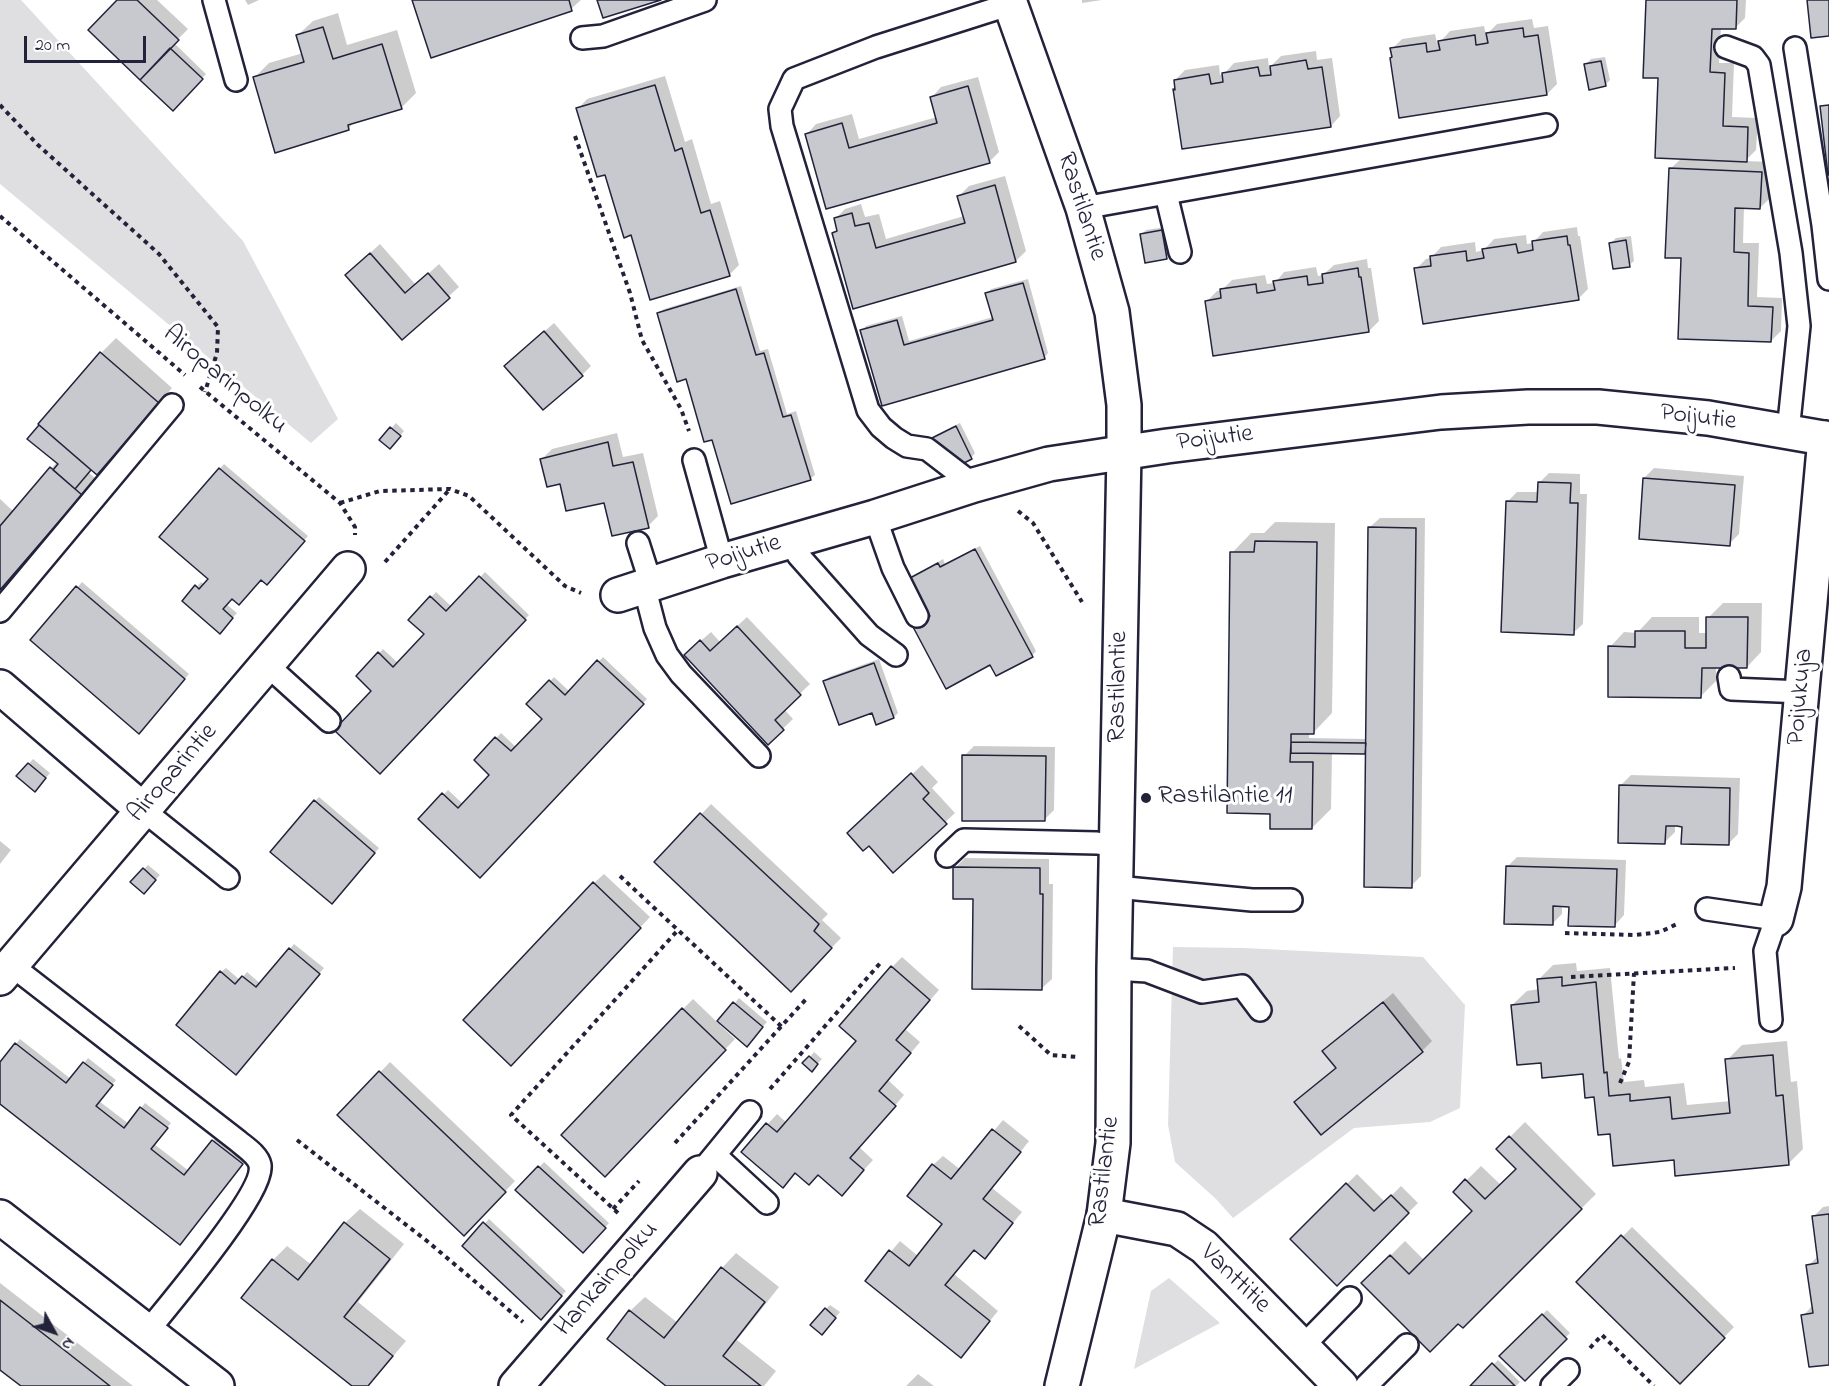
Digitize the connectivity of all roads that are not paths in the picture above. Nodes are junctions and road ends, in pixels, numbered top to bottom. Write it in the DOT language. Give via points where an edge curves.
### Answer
graph roads {
  1 [pos="214,0"];
  2 [pos="705,0"];
  3 [pos="1010,2"];
  4 [pos="582,38"];
  5 [pos="1726,47"];
  6 [pos="1795,48"];
  7 [pos="236,80"];
  8 [pos="1546,125"];
  9 [pos="1166,194"];
  10 [pos="1083,208"];
  11 [pos="1826,225"];
  12 [pos="1180,252"];
  13 [pos="1829,279"];
  14 [pos="172,405"];
  15 [pos="1788,432"];
  16 [pos="1827,439"];
  17 [pos="1124,452"];
  18 [pos="694,460"];
  19 [pos="974,485"];
  20 [pos="875,517"];
  21 [pos="794,540"];
  22 [pos="638,543"];
  23 [pos="722,561"];
  24 [pos="348,569"];
  25 [pos="638,588"];
  26 [pos="0,611"];
  27 [pos="917,616"];
  28 [pos="896,656"];
  29 [pos="267,664"];
  30 [pos="1729,677"];
  31 [pos="0,687"];
  32 [pos="1802,693"];
  33 [pos="329,721"];
  34 [pos="759,756"];
  35 [pos="143,810"];
  36 [pos="1116,846"];
  37 [pos="947,856"];
  38 [pos="228,878"];
  39 [pos="1116,887"];
  40 [pos="1291,900"];
  41 [pos="1707,909"];
  42 [pos="1776,919"];
  43 [pos="1114,969"];
  44 [pos="5,971"];
  45 [pos="1260,1010"];
  46 [pos="1771,1020"];
  47 [pos="750,1112"];
  48 [pos="708,1164"];
  49 [pos="767,1203"];
  50 [pos="1104,1215"];
  51 [pos="0,1217"];
  52 [pos="1350,1298"];
  53 [pos="147,1332"];
  54 [pos="1407,1346"];
  55 [pos="1302,1347"];
  56 [pos="1568,1370"];
  57 [pos="217,1386"];
  58 [pos="516,1386"];
  59 [pos="1062,1386"];
  60 [pos="1341,1386"];
  61 [pos="1366,1386"];
  62 [pos="1552,1386"];
  1 -- 7 [label="lane"];
  2 -- 4 [label="lane" via="603,36"];
  3 -- 10 [label="street, Rastilantie"];
  3 -- 19 [label="lane" via="794,79 780,109 868,410 894,438 906,446 927,449"];
  5 -- 15 [label="lane" via="1753,57 1759,65 1791,253 1799,326"];
  6 -- 11 [label="lane"];
  8 -- 9 [label="lane"];
  9 -- 10 [label="lane"];
  9 -- 12 [label="lane"];
  10 -- 17 [label="street, Rastilantie" via="1112,312 1124,405"];
  11 -- 13 [label="lane"];
  14 -- 26 [label="lane"];
  15 -- 16 [label="street, Poijutie"];
  15 -- 17 [label="street, Poijutie" via="1708,418 1598,407 1528,407 1441,412"];
  16 -- 32 [label="street, Poijukuja"];
  17 -- 19 [label="street, Poijutie" via="1049,464"];
  17 -- 36 [label="street, Rastilantie"];
  18 -- 23 [label="lane"];
  19 -- 20 [label="street, Poijutie"];
  20 -- 21 [label="street, Poijutie"];
  20 -- 27 [label="lane" via="892,568"];
  21 -- 23 [label="street, Poijutie"];
  21 -- 28 [label="lane" via="798,555 869,635"];
  22 -- 25 [label="lane"];
  23 -- 25 [label="street, Poijutie"];
  24 -- 29 [label="street, Airoparintie"];
  25 -- 34 [label="lane" via="667,655"];
  29 -- 33 [label="lane"];
  29 -- 35 [label="street, Airoparintie"];
  30 -- 32 [label="lane" via="1731,689"];
  31 -- 35 [label="street"];
  32 -- 42 [label="street, Poijukuja" via="1784,888"];
  35 -- 38 [label="lane"];
  35 -- 44 [label="street, Airoparintie"];
  36 -- 37 [label="lane" via="964,840"];
  36 -- 39 [label="street, Rastilantie"];
  39 -- 40 [label="lane"];
  39 -- 43 [label="street, Rastilantie"];
  41 -- 42 [label="lane"];
  42 -- 46 [label="lane" via="1765,951"];
  43 -- 45 [label="lane" via="1147,971 1202,992 1242,986"];
  43 -- 50 [label="street, Rastilantie" via="1113,1143"];
  44 -- 53 [label="lane" via="238,1141 260,1165 258,1180 228,1228"];
  47 -- 48 [label="lane"];
  48 -- 49 [label="lane"];
  48 -- 58 [label="street, Hankainpolku"];
  50 -- 55 [label="street, Vanttitie" via="1177,1229 1204,1247"];
  50 -- 59 [label="street, Rastilantie"];
  51 -- 53 [label="street"];
  52 -- 55 [label="lane"];
  53 -- 57 [label="street"];
  54 -- 61 [label="lane"];
  55 -- 60 [label="street, Vanttitie"];
  56 -- 62 [label="lane"];
}
